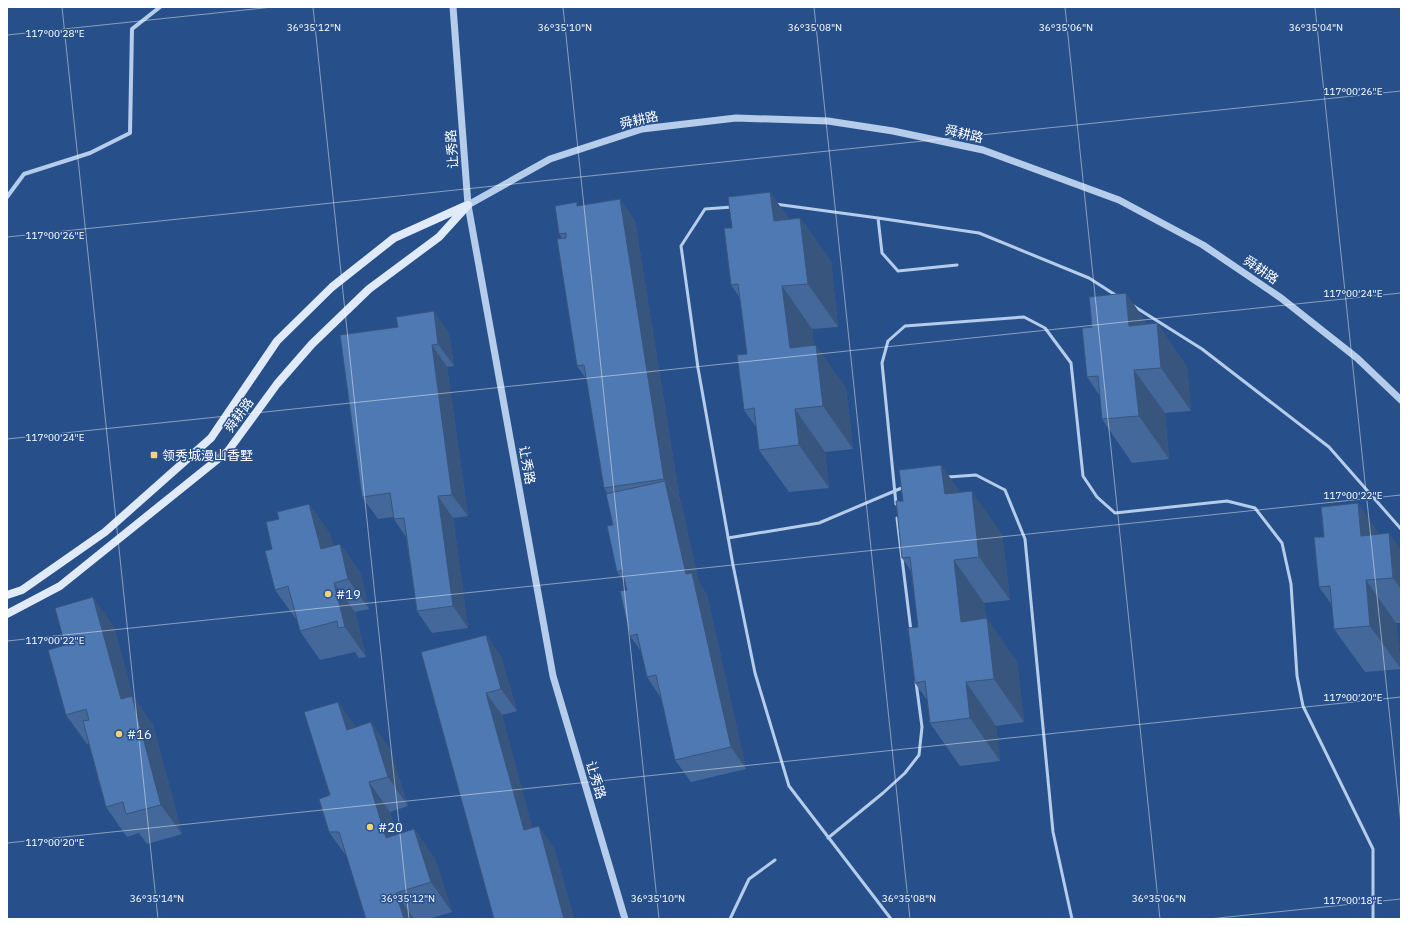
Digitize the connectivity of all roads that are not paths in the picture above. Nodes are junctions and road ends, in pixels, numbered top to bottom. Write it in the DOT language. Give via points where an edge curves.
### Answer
graph roads {
  1 [pos="160,7"];
  2 [pos="453,7"];
  3 [pos="7,198"];
  4 [pos="468,205"];
  5 [pos="771,205"];
  6 [pos="734,207"];
  7 [pos="878,218"];
  8 [pos="957,265"];
  9 [pos="1122,299"];
  10 [pos="1129,303"];
  11 [pos="1401,400"];
  12 [pos="945,477"];
  13 [pos="908,485"];
  14 [pos="894,491"];
  15 [pos="896,507"];
  16 [pos="897,515"];
  17 [pos="1401,529"];
  18 [pos="728,538"];
  19 [pos="7,595"];
  20 [pos="7,614"];
  21 [pos="911,633"];
  22 [pos="916,680"];
  23 [pos="828,838"];
  24 [pos="775,860"];
  25 [pos="625,919"];
  26 [pos="730,919"];
  27 [pos="891,919"];
  28 [pos="1072,919"];
  29 [pos="1373,919"];
  1 -- 3 [label="street" via="132,29 130,132 90,153 24,174"];
  2 -- 4 [label="street, 让秀路"];
  4 -- 11 [label="street, 舜耕路" via="550,159 642,129 736,118 828,121 893,131 983,150 1119,200 1203,245 1281,298 1357,358"];
  4 -- 19 [label="main road, 舜耕路" via="394,238 332,287 277,341 211,438 105,532 22,590"];
  4 -- 20 [label="main road, 舜耕路" via="439,237 369,289 312,344 276,384 228,451 60,586"];
  4 -- 25 [label="street, 让秀路" via="553,676"];
  5 -- 7 [label="lane"];
  6 -- 18 [label="lane" via="705,209 681,246 698,368"];
  7 -- 8 [label="lane" via="882,253 898,271"];
  7 -- 9 [label="lane" via="979,233 1089,278"];
  10 -- 17 [label="lane" via="1202,349 1329,447"];
  12 -- 28 [label="lane" via="976,475 1005,490 1025,539 1053,832"];
  13 -- 14 [label="lane"];
  14 -- 15 [label="lane"];
  14 -- 18 [label="lane" via="819,523"];
  14 -- 29 [label="lane" via="882,363 888,341 905,326 1024,317 1045,328 1071,363 1083,476 1097,497 1115,513 1227,501 1255,508 1282,543 1291,584 1297,676 1303,706 1373,849"];
  16 -- 21 [label="lane"];
  18 -- 23 [label="lane" via="755,672 789,786"];
  22 -- 23 [label="lane" via="922,727 920,755 905,774"];
  23 -- 27 [label="lane"];
  24 -- 26 [label="lane" via="749,879"];
}
